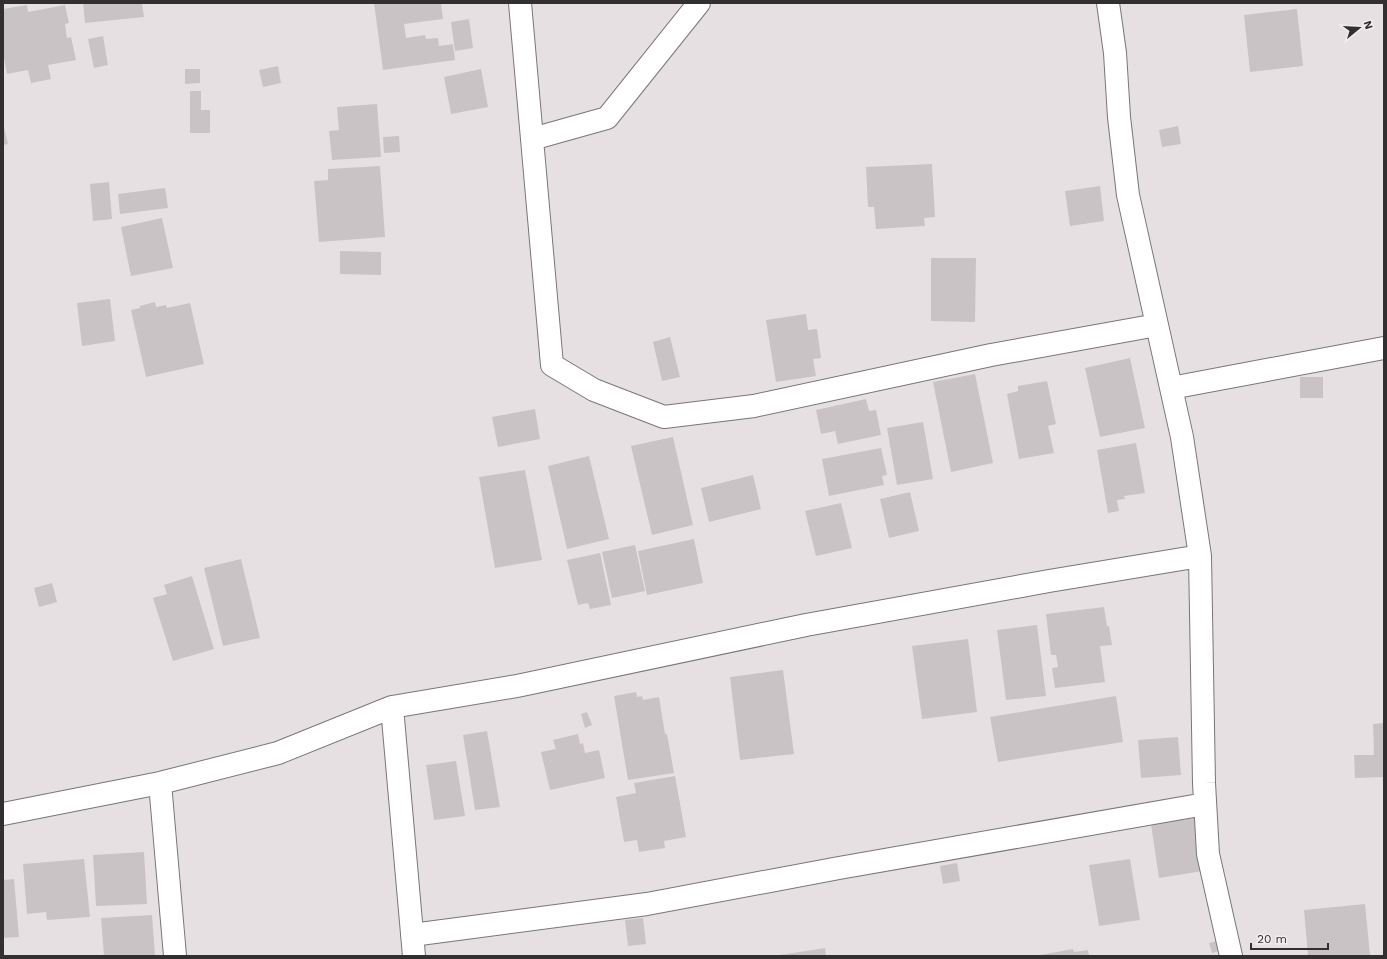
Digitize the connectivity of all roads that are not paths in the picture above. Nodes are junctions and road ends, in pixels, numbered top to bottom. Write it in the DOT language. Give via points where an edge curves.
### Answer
graph roads {
  1 [pos="520,3"];
  2 [pos="699,3"];
  3 [pos="1108,3"];
  4 [pos="532,139"];
  5 [pos="1157,325"];
  6 [pos="1384,348"];
  7 [pos="1171,388"];
  8 [pos="1200,556"];
  9 [pos="392,707"];
  10 [pos="160,783"];
  11 [pos="1205,804"];
  12 [pos="3,814"];
  13 [pos="413,946"];
  14 [pos="175,956"];
  15 [pos="1231,956"];
  1 -- 4 [label="street"];
  2 -- 4 [label="street" via="607,118"];
  3 -- 5 [label="street" via="1128,195"];
  4 -- 5 [label="street" via="552,366 594,390 664,417 754,406 990,355"];
  5 -- 7 [label="street"];
  6 -- 7 [label="street"];
  7 -- 8 [label="street" via="1182,437"];
  8 -- 9 [label="street" via="814,624 517,686"];
  8 -- 11 [label="street"];
  9 -- 10 [label="street" via="278,753"];
  9 -- 13 [label="street"];
  10 -- 12 [label="street"];
  10 -- 14 [label="street"];
  11 -- 13 [label="street"];
  11 -- 15 [label="street" via="1208,854"];
}
